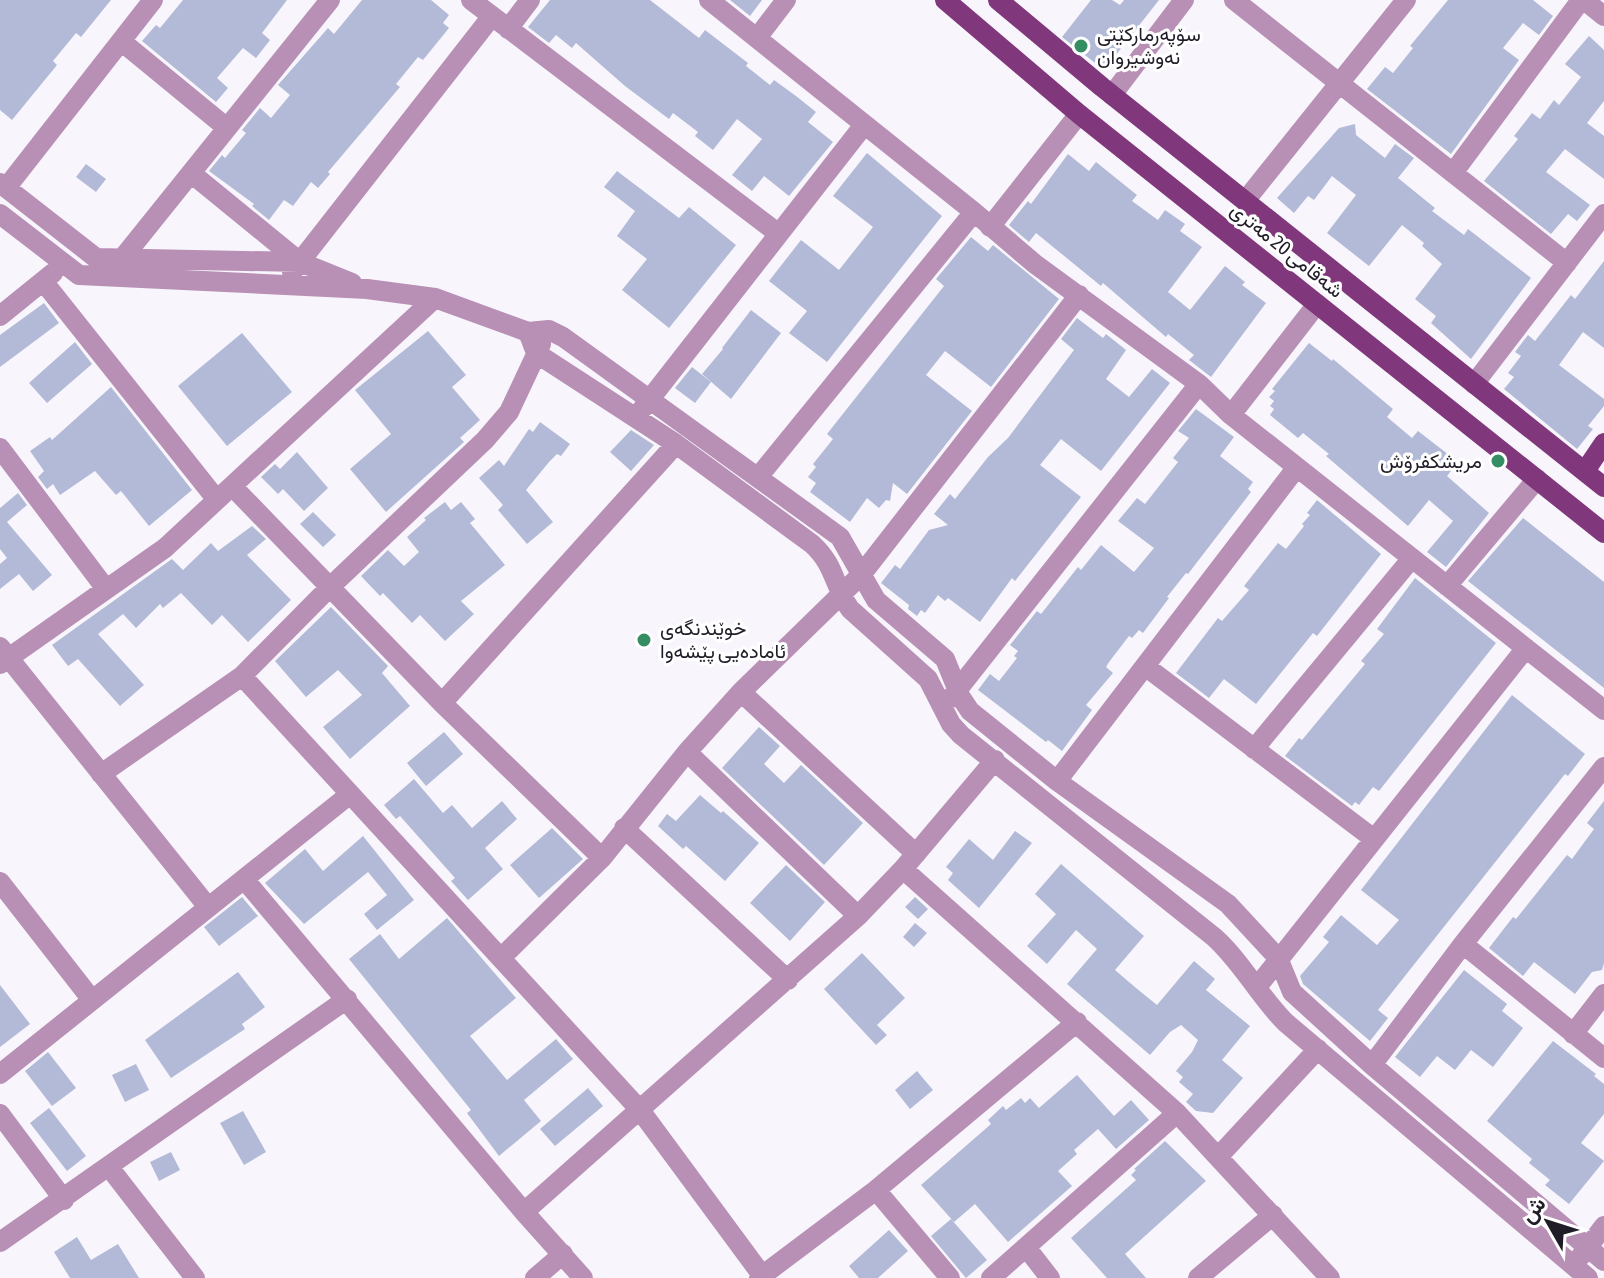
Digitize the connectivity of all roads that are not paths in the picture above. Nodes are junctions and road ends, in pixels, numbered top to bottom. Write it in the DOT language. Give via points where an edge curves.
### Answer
graph roads {
  1 [pos="153,0"];
  2 [pos="330,0"];
  3 [pos="471,0"];
  4 [pos="530,0"];
  5 [pos="709,0"];
  6 [pos="786,0"];
  7 [pos="945,0"];
  8 [pos="998,0"];
  9 [pos="1184,0"];
  10 [pos="1234,0"];
  11 [pos="1406,0"];
  12 [pos="1583,0"];
  13 [pos="1604,16"];
  14 [pos="500,23"];
  15 [pos="757,38"];
  16 [pos="121,41"];
  17 [pos="1339,83"];
  18 [pos="1112,95"];
  19 [pos="1079,114"];
  20 [pos="864,125"];
  21 [pos="227,128"];
  22 [pos="191,173"];
  23 [pos="1453,173"];
  24 [pos="3,186"];
  25 [pos="1245,201"];
  26 [pos="974,212"];
  27 [pos="0,214"];
  28 [pos="1604,214"];
  29 [pos="990,227"];
  30 [pos="779,234"];
  31 [pos="122,259"];
  32 [pos="300,262"];
  33 [pos="1567,263"];
  34 [pos="64,265"];
  35 [pos="107,278"];
  36 [pos="43,281"];
  37 [pos="282,286"];
  38 [pos="367,289"];
  39 [pos="1079,295"];
  40 [pos="435,298"];
  41 [pos="1317,304"];
  42 [pos="0,316"];
  43 [pos="549,330"];
  44 [pos="528,332"];
  45 [pos="1432,350"];
  46 [pos="536,353"];
  47 [pos="1409,378"];
  48 [pos="1199,384"];
  49 [pos="1474,384"];
  50 [pos="651,399"];
  51 [pos="1231,415"];
  52 [pos="636,418"];
  53 [pos="1604,443"];
  54 [pos="676,444"];
  55 [pos="0,448"];
  56 [pos="1297,467"];
  57 [pos="1585,471"];
  58 [pos="759,476"];
  59 [pos="1537,479"];
  60 [pos="1604,487"];
  61 [pos="225,493"];
  62 [pos="1604,533"];
  63 [pos="1412,558"];
  64 [pos="861,575"];
  65 [pos="1447,586"];
  66 [pos="330,587"];
  67 [pos="106,589"];
  68 [pos="841,595"];
  69 [pos="1526,648"];
  70 [pos="3,656"];
  71 [pos="1145,666"];
  72 [pos="242,676"];
  73 [pos="958,690"];
  74 [pos="741,692"];
  75 [pos="442,703"];
  76 [pos="943,707"];
  77 [pos="1604,710"];
  78 [pos="1254,749"];
  79 [pos="687,752"];
  80 [pos="995,760"];
  81 [pos="1604,767"];
  82 [pos="101,774"];
  83 [pos="1057,781"];
  84 [pos="349,795"];
  85 [pos="624,828"];
  86 [pos="1374,839"];
  87 [pos="602,858"];
  88 [pos="910,861"];
  89 [pos="244,879"];
  90 [pos="0,882"];
  91 [pos="208,907"];
  92 [pos="858,916"];
  93 [pos="1463,944"];
  94 [pos="501,958"];
  95 [pos="1278,958"];
  96 [pos="788,980"];
  97 [pos="1257,987"];
  98 [pos="1604,994"];
  99 [pos="347,999"];
  100 [pos="92,1000"];
  101 [pos="1077,1022"];
  102 [pos="1573,1034"];
  103 [pos="1318,1049"];
  104 [pos="1604,1058"];
  105 [pos="1372,1065"];
  106 [pos="0,1074"];
  107 [pos="640,1110"];
  108 [pos="1177,1113"];
  109 [pos="0,1114"];
  110 [pos="1219,1156"];
  111 [pos="109,1167"];
  112 [pos="876,1190"];
  113 [pos="64,1200"];
  114 [pos="524,1212"];
  115 [pos="1273,1215"];
  116 [pos="1604,1226"];
  117 [pos="0,1242"];
  118 [pos="1026,1247"];
  119 [pos="1588,1247"];
  120 [pos="563,1254"];
  121 [pos="1604,1261"];
  122 [pos="1581,1272"];
  123 [pos="762,1277"];
  124 [pos="195,1278"];
  125 [pos="535,1278"];
  126 [pos="583,1278"];
  127 [pos="950,1278"];
  128 [pos="991,1278"];
  129 [pos="1050,1278"];
  130 [pos="1198,1278"];
  131 [pos="1330,1278"];
  1 -- 16 [label="street"];
  2 -- 21 [label="street"];
  3 -- 14 [label="street"];
  4 -- 14 [label="street"];
  5 -- 15 [label="street"];
  6 -- 15 [label="street"];
  7 -- 19 [label="main road, شەقامی 20 مەتری"];
  8 -- 18 [label="main road, شەقامی 20 مەتری"];
  9 -- 18 [label="street"];
  10 -- 17 [label="street"];
  11 -- 17 [label="street"];
  12 -- 13 [label="street"];
  12 -- 23 [label="street"];
  14 -- 30 [label="street"];
  14 -- 32 [label="street"];
  15 -- 20 [label="street"];
  16 -- 21 [label="street"];
  16 -- 24 [label="street"];
  17 -- 23 [label="street"];
  17 -- 25 [label="street"];
  18 -- 25 [label="main road, شەقامی 20 مەتری"];
  19 -- 29 [label="street"];
  19 -- 41 [label="main road, شەقامی 20 مەتری"];
  20 -- 26 [label="street"];
  20 -- 30 [label="street"];
  21 -- 22 [label="street"];
  22 -- 31 [label="street"];
  22 -- 32 [label="street"];
  23 -- 33 [label="street"];
  24 -- 31 [label="street" via="96,258"];
  25 -- 45 [label="main road, شەقامی 20 مەتری"];
  26 -- 29 [label="street"];
  26 -- 58 [label="street"];
  27 -- 34 [label="street"];
  28 -- 33 [label="street"];
  29 -- 39 [label="street"];
  30 -- 50 [label="street"];
  31 -- 32 [label="street"];
  31 -- 35 [label="street"];
  32 -- 37 [label="street"];
  32 -- 38 [label="street"];
  33 -- 49 [label="street"];
  34 -- 35 [label="street" via="79,275"];
  34 -- 36 [label="street"];
  35 -- 37 [label="street"];
  36 -- 42 [label="street"];
  36 -- 61 [label="street"];
  37 -- 38 [label="street"];
  38 -- 40 [label="street"];
  39 -- 48 [label="street"];
  39 -- 64 [label="street"];
  40 -- 44 [label="street"];
  40 -- 61 [label="street"];
  41 -- 47 [label="main road, شەقامی 20 مەتری"];
  41 -- 51 [label="street"];
  43 -- 44 [label="street"];
  43 -- 46 [label="street"];
  43 -- 50 [label="street"];
  44 -- 46 [label="street"];
  45 -- 47 [label="main road"];
  45 -- 49 [label="main road, شەقامی 20 مەتری"];
  46 -- 52 [label="street"];
  46 -- 66 [label="street" via="498,426"];
  47 -- 59 [label="main road, شەقامی 20 مەتری"];
  48 -- 51 [label="street"];
  48 -- 73 [label="street"];
  49 -- 57 [label="main road, شەقامی 20 مەتری"];
  50 -- 52 [label="street"];
  50 -- 58 [label="street"];
  51 -- 56 [label="street"];
  52 -- 54 [label="street"];
  53 -- 57 [label="main road"];
  54 -- 68 [label="street" via="823,555"];
  54 -- 75 [label="street"];
  55 -- 67 [label="street"];
  56 -- 63 [label="street"];
  56 -- 71 [label="street"];
  57 -- 60 [label="main road, شەقامی 20 مەتری"];
  58 -- 64 [label="street" via="840,537"];
  59 -- 62 [label="main road, شەقامی 20 مەتری"];
  59 -- 65 [label="street"];
  61 -- 66 [label="street"];
  61 -- 67 [label="street" via="165,548"];
  63 -- 65 [label="street"];
  63 -- 78 [label="street"];
  64 -- 68 [label="street"];
  64 -- 73 [label="street" via="883,607 945,659"];
  65 -- 69 [label="street"];
  66 -- 72 [label="street"];
  66 -- 75 [label="street"];
  67 -- 70 [label="street"];
  68 -- 74 [label="street"];
  68 -- 76 [label="street" via="928,679"];
  69 -- 77 [label="street"];
  69 -- 86 [label="street"];
  70 -- 82 [label="street"];
  71 -- 78 [label="street"];
  71 -- 83 [label="street"];
  72 -- 82 [label="street"];
  72 -- 84 [label="street"];
  73 -- 76 [label="street"];
  73 -- 83 [label="street" via="970,711"];
  74 -- 79 [label="street"];
  74 -- 88 [label="street"];
  75 -- 87 [label="street"];
  76 -- 80 [label="street" via="961,735"];
  78 -- 86 [label="street"];
  79 -- 85 [label="street"];
  79 -- 92 [label="street"];
  80 -- 88 [label="street"];
  80 -- 97 [label="street" via="1214,937"];
  81 -- 93 [label="street"];
  82 -- 91 [label="street"];
  83 -- 95 [label="street" via="1228,904"];
  84 -- 89 [label="street"];
  84 -- 94 [label="street"];
  85 -- 87 [label="street"];
  85 -- 96 [label="street"];
  86 -- 95 [label="street"];
  87 -- 94 [label="street"];
  88 -- 92 [label="street"];
  88 -- 101 [label="street"];
  89 -- 91 [label="street"];
  89 -- 99 [label="street"];
  90 -- 100 [label="street"];
  91 -- 100 [label="street"];
  92 -- 96 [label="street"];
  93 -- 102 [label="street"];
  93 -- 105 [label="street"];
  94 -- 107 [label="street"];
  95 -- 97 [label="street"];
  95 -- 105 [label="street" via="1292,992"];
  96 -- 107 [label="street"];
  97 -- 103 [label="street" via="1277,1014"];
  98 -- 102 [label="street"];
  99 -- 111 [label="street"];
  99 -- 114 [label="street"];
  100 -- 106 [label="street"];
  101 -- 108 [label="street"];
  101 -- 112 [label="street"];
  102 -- 104 [label="street"];
  103 -- 110 [label="street"];
  103 -- 122 [label="street"];
  105 -- 119 [label="street"];
  107 -- 114 [label="street"];
  107 -- 123 [label="street"];
  108 -- 110 [label="street"];
  108 -- 118 [label="street"];
  109 -- 113 [label="street"];
  110 -- 115 [label="street"];
  111 -- 113 [label="street"];
  111 -- 124 [label="street"];
  112 -- 123 [label="street"];
  112 -- 127 [label="street"];
  113 -- 117 [label="street"];
  114 -- 120 [label="street"];
  115 -- 130 [label="street"];
  115 -- 131 [label="street"];
  116 -- 119 [label="street"];
  118 -- 128 [label="street"];
  118 -- 129 [label="street"];
  119 -- 121 [label="street"];
  119 -- 122 [label="street"];
  120 -- 125 [label="street"];
  120 -- 126 [label="street"];
}
